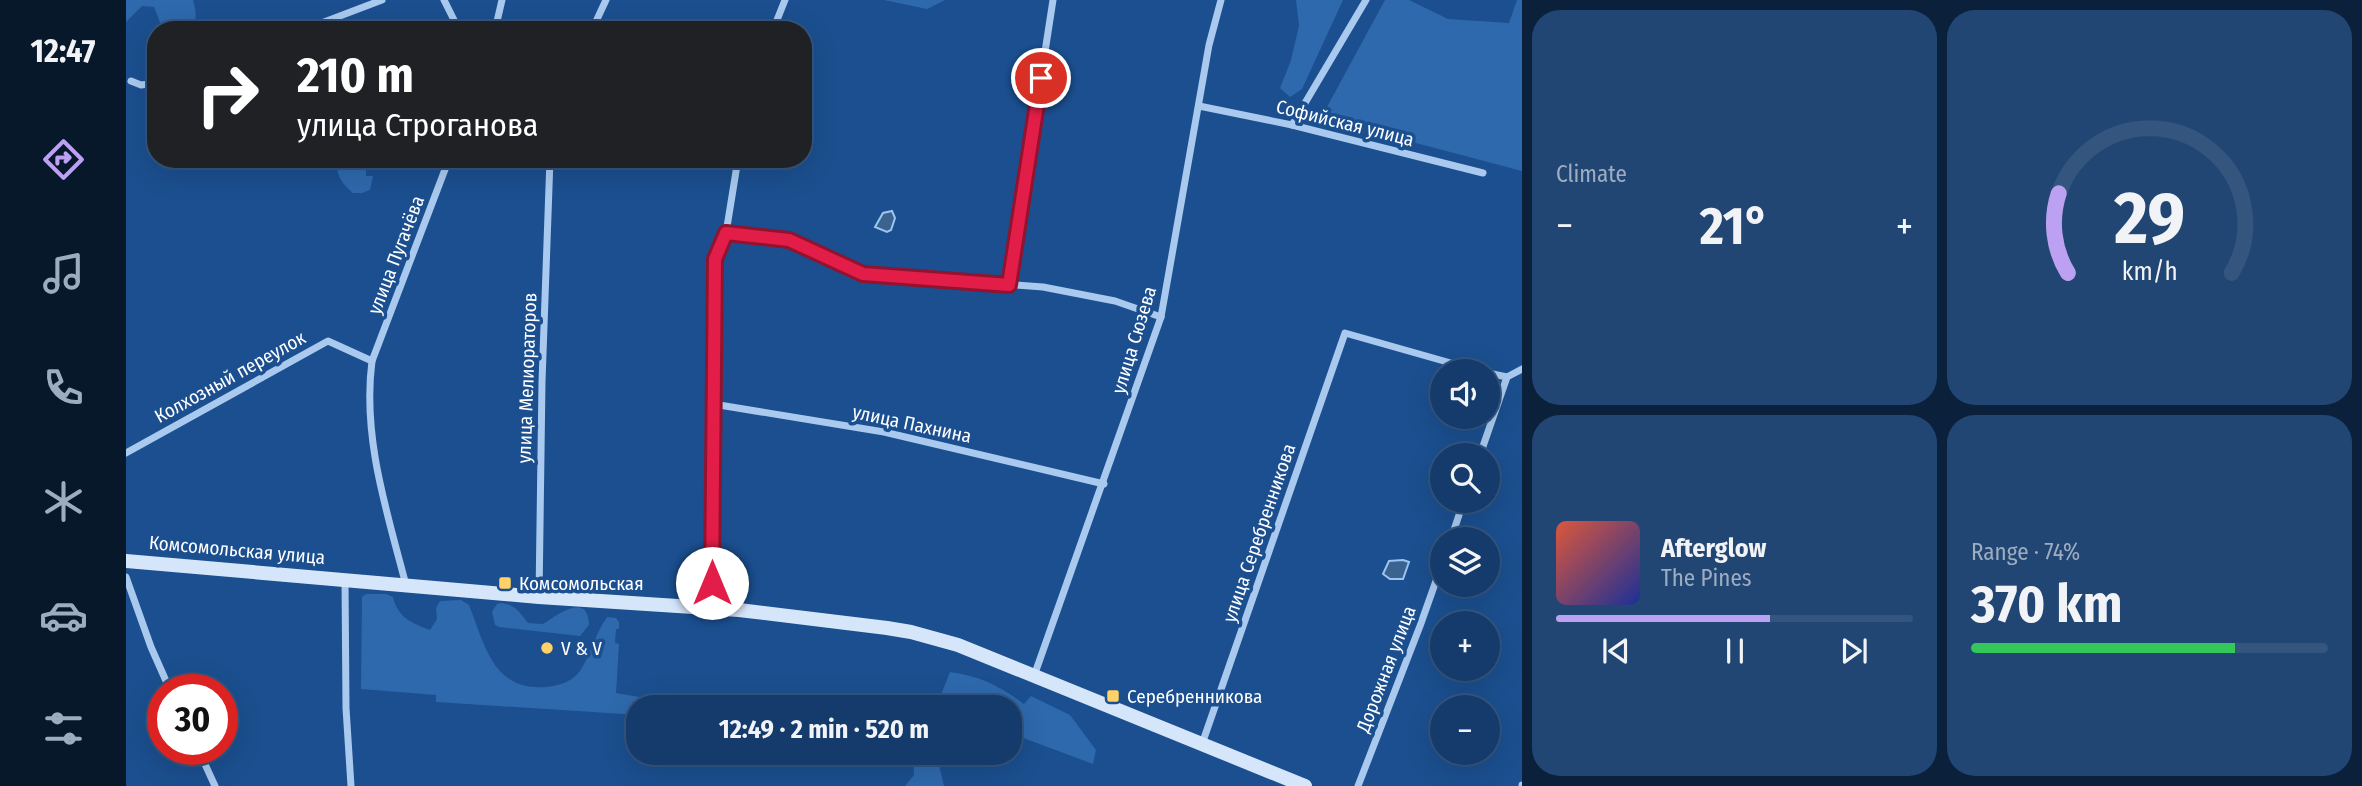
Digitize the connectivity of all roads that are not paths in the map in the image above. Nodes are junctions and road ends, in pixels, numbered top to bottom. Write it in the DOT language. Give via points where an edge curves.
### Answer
graph roads {
  1 [pos="382,0"];
  2 [pos="444,0"];
  3 [pos="502,0"];
  4 [pos="606,0"];
  5 [pos="785,0"];
  6 [pos="1053,0"];
  7 [pos="1221,0"];
  8 [pos="1366,0"];
  9 [pos="327,21"];
  10 [pos="454,21"];
  11 [pos="497,21"];
  12 [pos="596,21"];
  13 [pos="777,21"];
  14 [pos="131,81"];
  15 [pos="147,84"];
  16 [pos="1199,106"];
  17 [pos="1292,125"];
  18 [pos="446,168"];
  19 [pos="550,168"];
  20 [pos="737,168"];
  21 [pos="1483,173"];
  22 [pos="726,233"];
  23 [pos="1009,285"];
  24 [pos="1161,317"];
  25 [pos="1437,359"];
  26 [pos="372,361"];
  27 [pos="1522,369"];
  28 [pos="1500,376"];
  29 [pos="1507,377"];
  30 [pos="713,404"];
  31 [pos="1484,443"];
  32 [pos="126,453"];
  33 [pos="1104,484"];
  34 [pos="126,561"];
  35 [pos="126,577"];
  36 [pos="345,579"];
  37 [pos="406,585"];
  38 [pos="539,597"];
  39 [pos="1430,597"];
  40 [pos="712,608"];
  41 [pos="163,674"];
  42 [pos="1034,677"];
  43 [pos="1202,744"];
  44 [pos="205,765"];
  45 [pos="215,786"];
  46 [pos="352,786"];
  47 [pos="1305,786"];
  48 [pos="1358,786"];
  1 -- 9 [label="street"];
  2 -- 10 [label="street"];
  3 -- 11 [label="street"];
  4 -- 12 [label="street"];
  5 -- 13 [label="street"];
  6 -- 23 [label="street"];
  7 -- 16 [label="street, улица Сюзева"];
  8 -- 17 [label="street"];
  14 -- 15 [label="street"];
  16 -- 17 [label="street, Софийская улица"];
  16 -- 24 [label="street, улица Сюзева"];
  17 -- 21 [label="street, Софийская улица"];
  18 -- 26 [label="street, улица Пугачёва"];
  19 -- 38 [label="street, улица Мелиораторов"];
  20 -- 22 [label="street"];
  22 -- 23 [label="street" via="789,240 863,274"];
  22 -- 30 [label="street" via="715,259"];
  23 -- 24 [label="street" via="1115,301"];
  24 -- 33 [label="street, улица Сюзева"];
  25 -- 43 [label="street, улица Серебренникова" via="1345,333"];
  26 -- 32 [label="street, Колхозный переулок" via="328,341"];
  26 -- 37 [label="street" via="368,390 377,476"];
  27 -- 29 [label="street"];
  28 -- 29 [label="street"];
  29 -- 31 [label="street"];
  30 -- 33 [label="street, улица Пахнина" via="884,432"];
  30 -- 40 [label="street"];
  33 -- 42 [label="street, улица Сюзева"];
  34 -- 36 [label="main road, Комсомольская улица"];
  35 -- 41 [label="street"];
  36 -- 37 [label="main road, Комсомольская улица"];
  36 -- 46 [label="street, Комсомольская улица"];
  37 -- 38 [label="main road, Комсомольская улица"];
  38 -- 40 [label="main road, Комсомольская улица"];
  39 -- 48 [label="street, Дорожная улица"];
  40 -- 42 [label="main road, Комсомольская улица" via="911,632 958,645"];
  42 -- 43 [label="main road, Комсомольская улица"];
  43 -- 47 [label="main road, Комсомольская улица"];
  44 -- 45 [label="street"];
}
